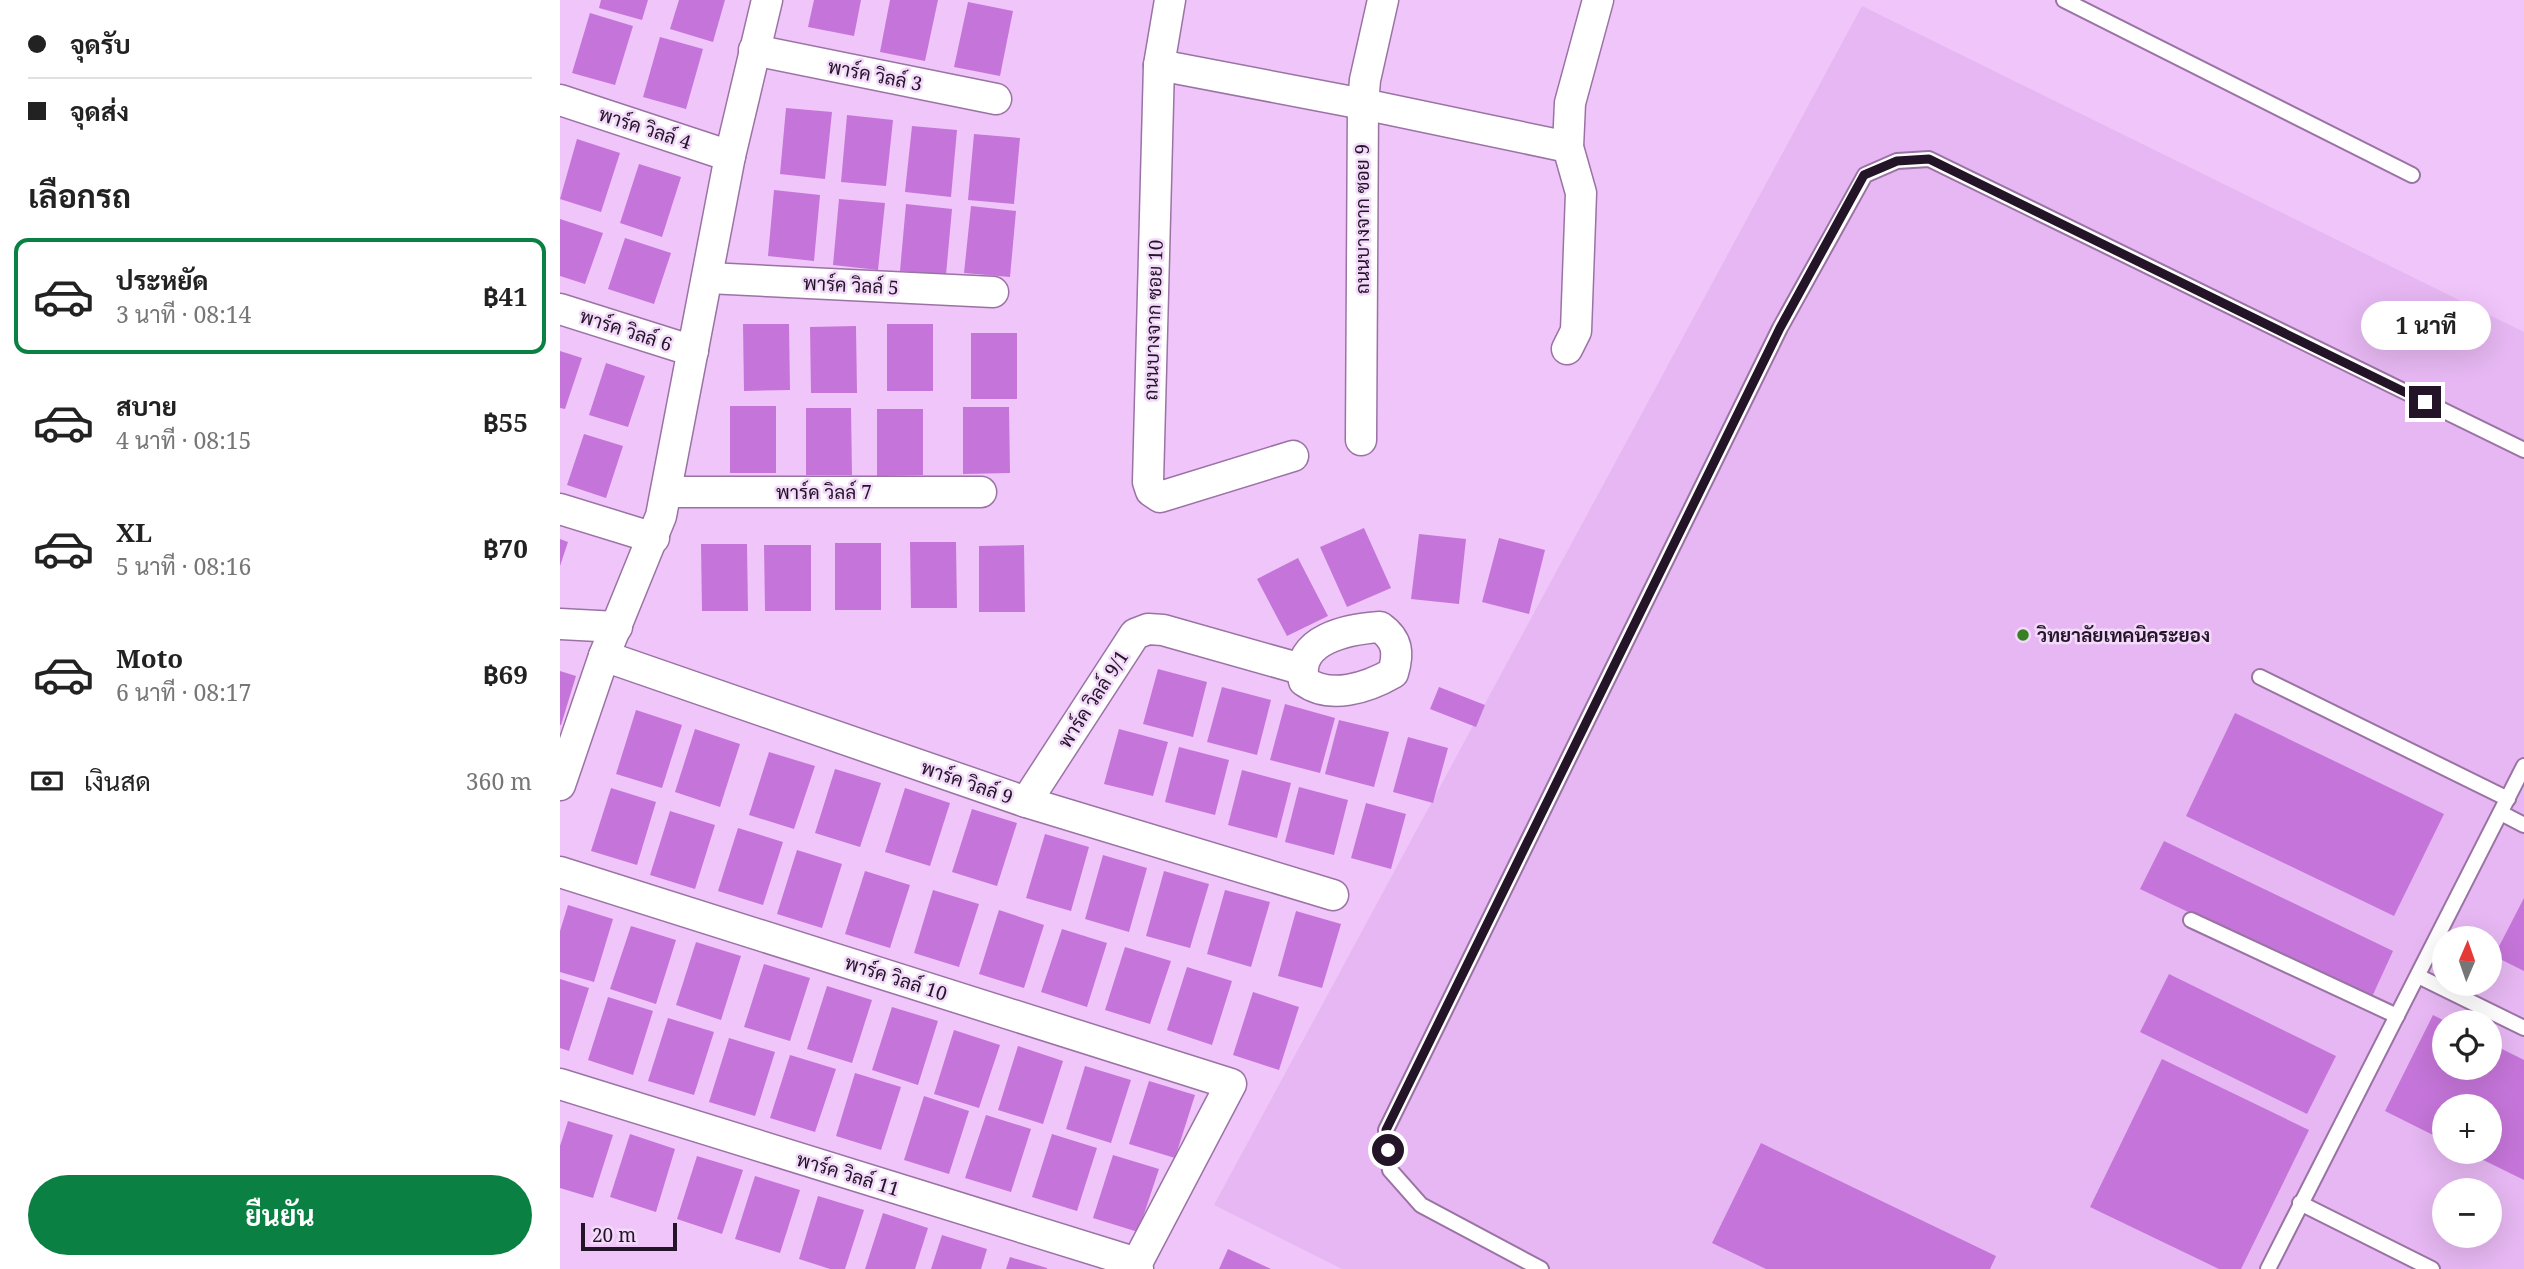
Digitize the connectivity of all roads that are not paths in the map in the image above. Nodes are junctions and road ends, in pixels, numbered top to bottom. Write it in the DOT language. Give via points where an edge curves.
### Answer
graph roads {
  1 [pos="767,0"];
  2 [pos="1170,0"];
  3 [pos="1382,0"];
  4 [pos="1598,0"];
  5 [pos="2064,0"];
  6 [pos="754,50"];
  7 [pos="1159,65"];
  8 [pos="996,99"];
  9 [pos="560,100"];
  10 [pos="1363,104"];
  11 [pos="1568,147"];
  12 [pos="730,156"];
  13 [pos="2412,175"];
  14 [pos="708,278"];
  15 [pos="993,292"];
  16 [pos="560,309"];
  17 [pos="1567,349"];
  18 [pos="693,351"];
  19 [pos="1361,440"];
  20 [pos="2524,450"];
  21 [pos="1293,456"];
  22 [pos="666,492"];
  23 [pos="981,492"];
  24 [pos="560,509"];
  25 [pos="654,538"];
  26 [pos="560,624"];
  27 [pos="617,627"];
  28 [pos="604,656"];
  29 [pos="1301,669"];
  30 [pos="2260,677"];
  31 [pos="2524,766"];
  32 [pos="560,785"];
  33 [pos="2508,799"];
  34 [pos="1026,802"];
  35 [pos="2501,813"];
  36 [pos="2524,825"];
  37 [pos="560,872"];
  38 [pos="1333,895"];
  39 [pos="2191,920"];
  40 [pos="2418,976"];
  41 [pos="2397,1016"];
  42 [pos="2524,1028"];
  43 [pos="560,1084"];
  44 [pos="2300,1203"];
  45 [pos="1137,1266"];
  46 [pos="1541,1269"];
  47 [pos="2268,1269"];
  48 [pos="2432,1269"];
  1 -- 6 [label="street"];
  2 -- 7 [label="street, ถนนบางจาก ซอย 10"];
  3 -- 10 [label="street, ถนนบางจาก ซอย 9"];
  4 -- 11 [label="street" via="1570,103"];
  5 -- 13 [label="lane"];
  6 -- 8 [label="street, พาร์ค วิลล์ 3"];
  6 -- 12 [label="street"];
  7 -- 10 [label="street"];
  7 -- 21 [label="street, ถนนบางจาก ซอย 10" via="1151,491 1160,497"];
  9 -- 12 [label="street, พาร์ค วิลล์ 4"];
  10 -- 11 [label="street"];
  10 -- 19 [label="street, ถนนบางจาก ซอย 9"];
  11 -- 17 [label="street" via="1581,193 1576,331"];
  12 -- 14 [label="street"];
  14 -- 15 [label="street, พาร์ค วิลล์ 5"];
  14 -- 18 [label="street"];
  16 -- 18 [label="street, พาร์ค วิลล์ 6"];
  18 -- 22 [label="street"];
  20 -- 46 [label="lane" via="1929,159 1897,161 1864,175 1780,328 1386,1130 1390,1170 1421,1205"];
  22 -- 23 [label="street, พาร์ค วิลล์ 7"];
  22 -- 25 [label="street"];
  24 -- 25 [label="street"];
  25 -- 27 [label="street"];
  26 -- 27 [label="street"];
  27 -- 28 [label="street"];
  28 -- 32 [label="street"];
  28 -- 34 [label="street, พาร์ค วิลล์ 9"];
  29 -- 34 [label="street, พาร์ค วิลล์ 9/1" via="1163,630 1135,634"];
  30 -- 33 [label="lane"];
  31 -- 33 [label="lane"];
  33 -- 35 [label="lane"];
  34 -- 38 [label="street, พาร์ค วิลล์ 9"];
  35 -- 36 [label="lane"];
  35 -- 40 [label="lane"];
  37 -- 45 [label="street, พาร์ค วิลล์ 10" via="1231,1084"];
  39 -- 41 [label="lane"];
  40 -- 41 [label="lane"];
  40 -- 42 [label="lane"];
  41 -- 44 [label="lane"];
  43 -- 45 [label="street, พาร์ค วิลล์ 11"];
  44 -- 47 [label="lane"];
  44 -- 48 [label="lane"];
}
